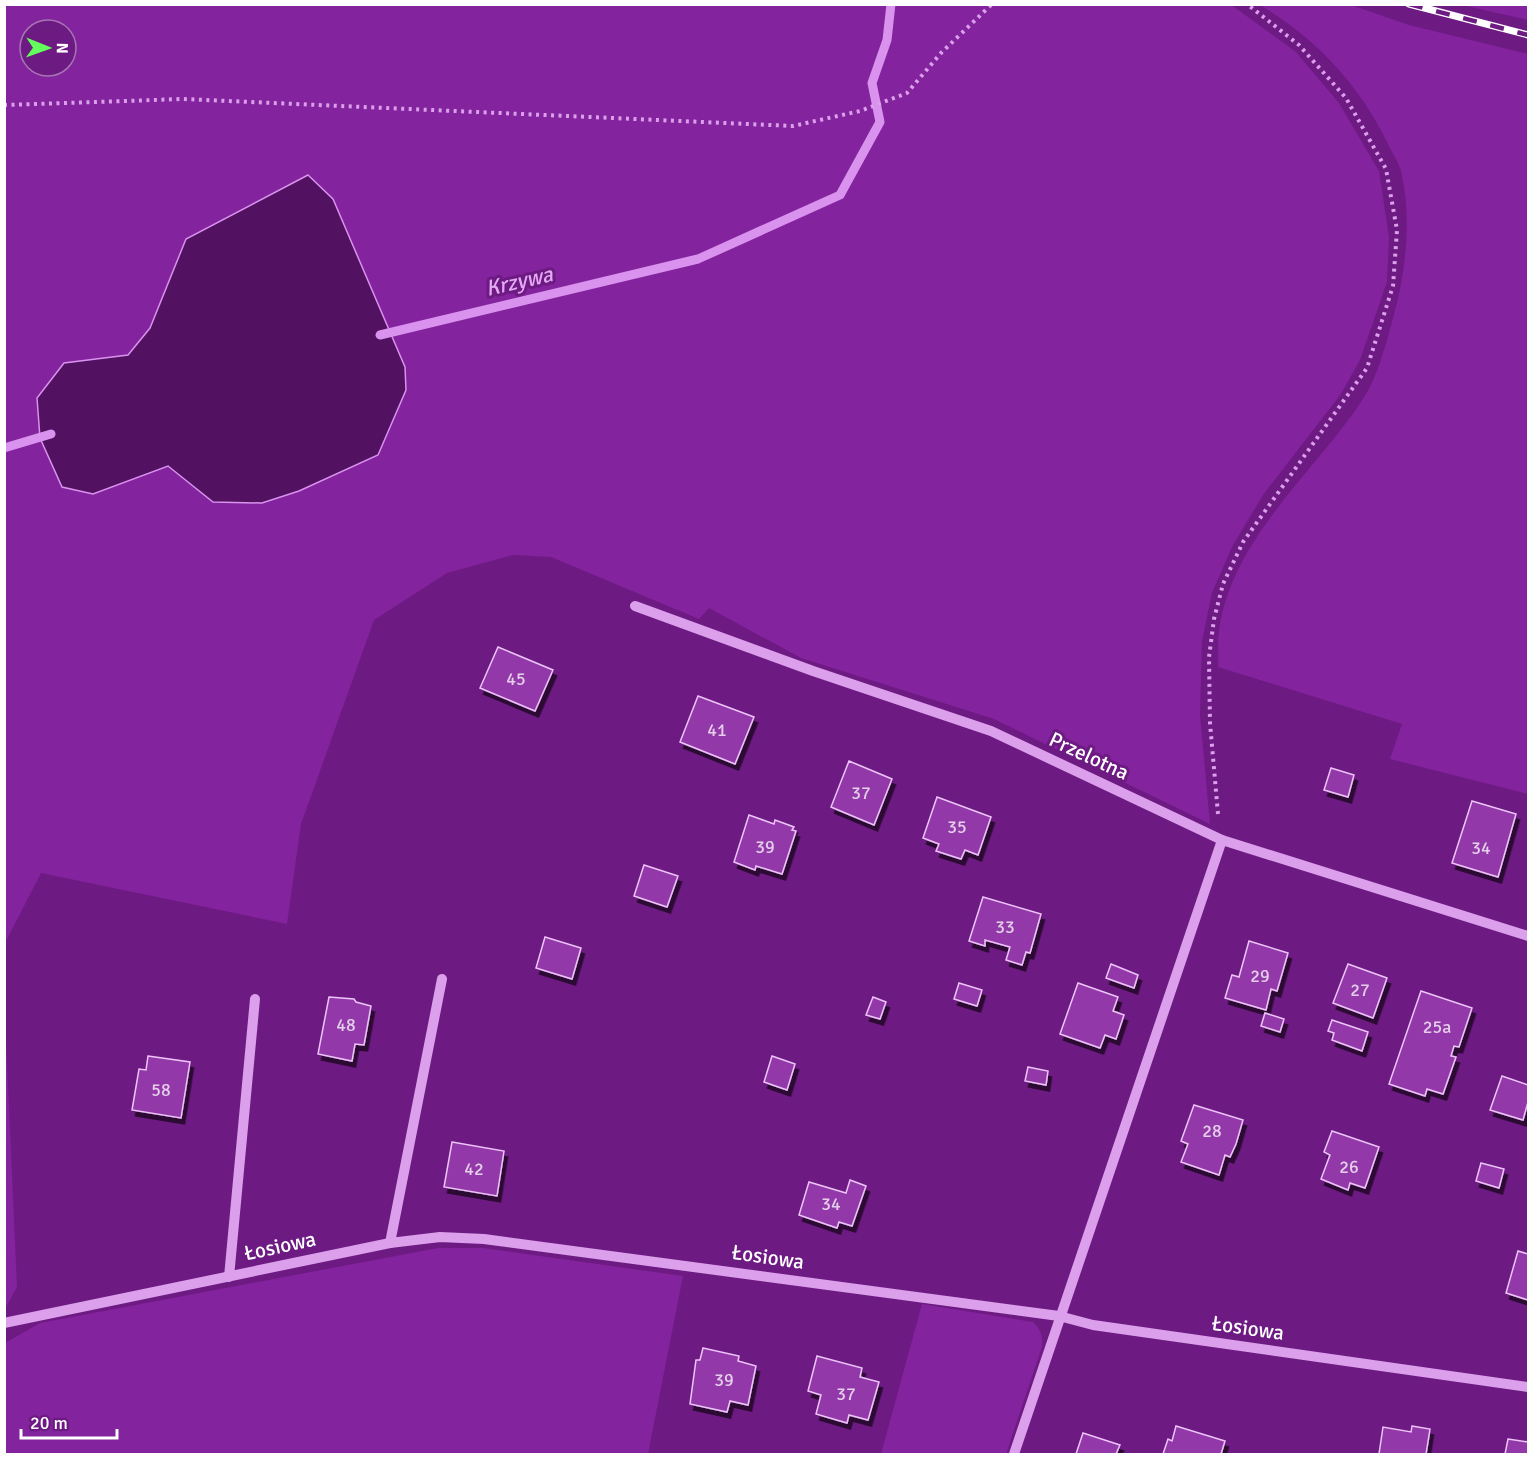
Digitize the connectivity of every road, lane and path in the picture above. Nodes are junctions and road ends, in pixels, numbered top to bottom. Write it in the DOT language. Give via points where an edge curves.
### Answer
graph roads {
  1 [pos="992,4"];
  2 [pos="1247,4"];
  3 [pos="4,105"];
  4 [pos="635,606"];
  5 [pos="1222,840"];
  6 [pos="1528,932"];
  7 [pos="442,979"];
  8 [pos="255,999"];
  9 [pos="390,1243"];
  10 [pos="229,1276"];
  11 [pos="1059,1316"];
  12 [pos="4,1323"];
  13 [pos="1528,1387"];
  14 [pos="1014,1455"];
  1 -- 3 [label="path" via="941,53 908,93 860,111 792,126 183,99"];
  2 -- 5 [label="path" via="1299,45 1346,98 1386,169 1397,230 1393,286 1367,368 1243,542 1224,584 1209,657 1213,776"];
  4 -- 5 [label="street, Przelotna" via="991,731"];
  5 -- 6 [label="street, Przelotna"];
  5 -- 11 [label="street"];
  7 -- 9 [label="street"];
  8 -- 10 [label="street"];
  9 -- 10 [label="street, Łosiowa"];
  9 -- 11 [label="street, Łosiowa" via="440,1237 484,1239"];
  10 -- 12 [label="street, Łosiowa"];
  11 -- 13 [label="street, Łosiowa" via="1094,1325"];
  11 -- 14 [label="street"];
}
